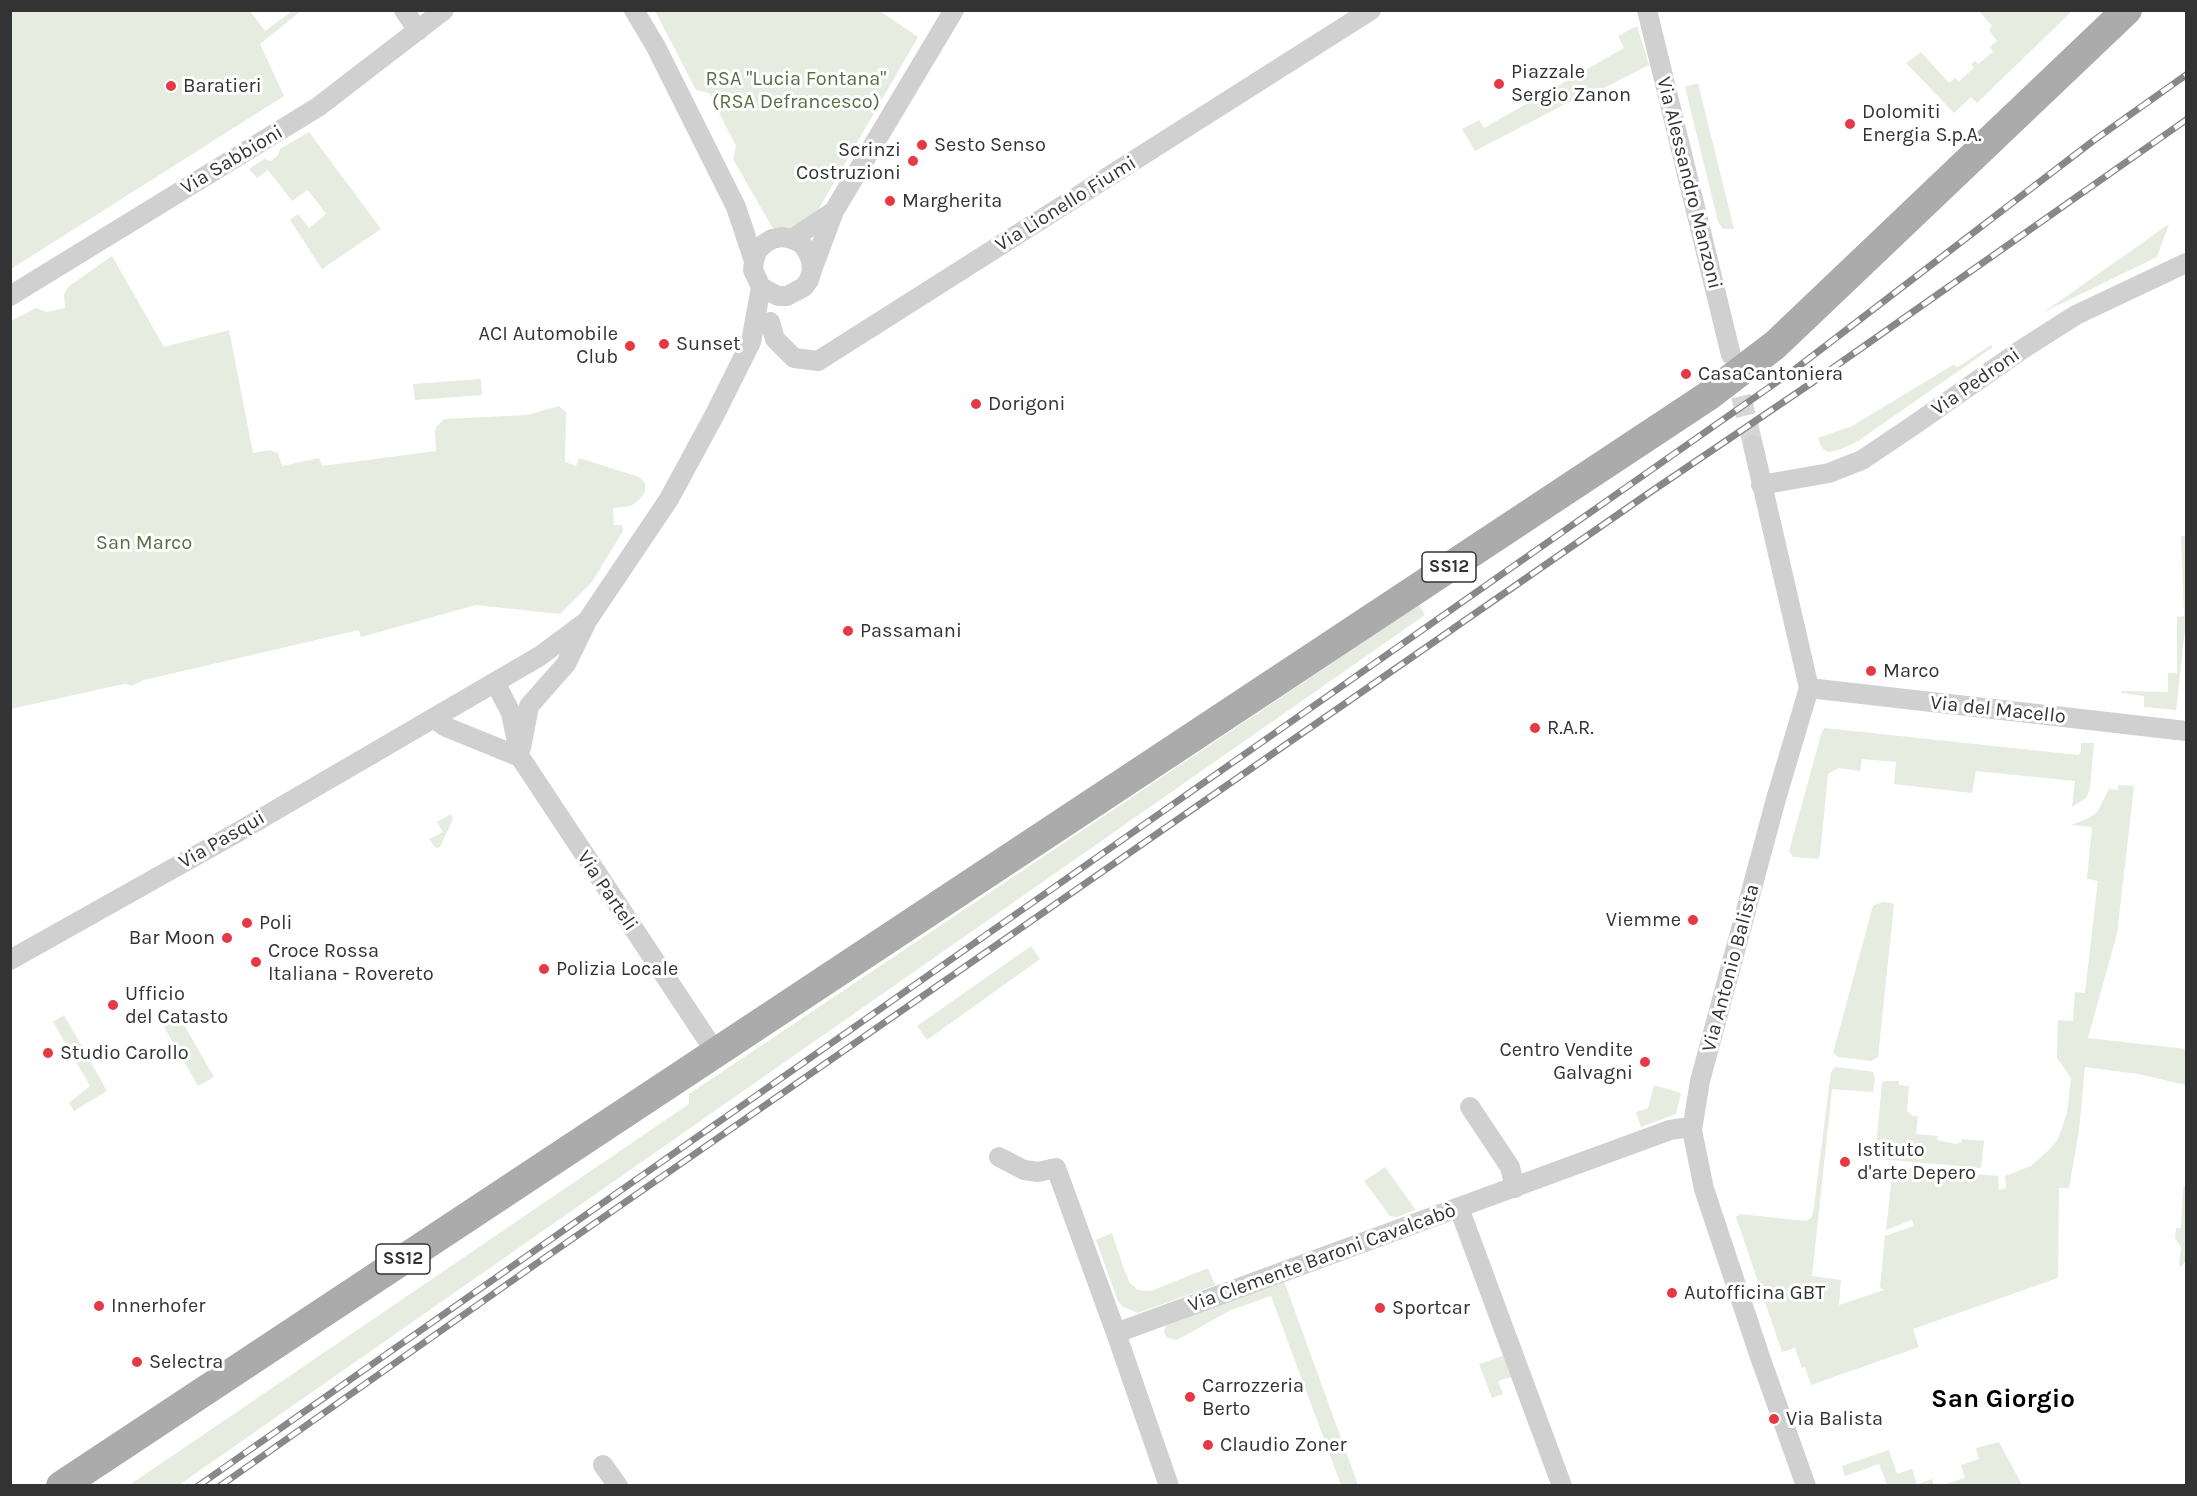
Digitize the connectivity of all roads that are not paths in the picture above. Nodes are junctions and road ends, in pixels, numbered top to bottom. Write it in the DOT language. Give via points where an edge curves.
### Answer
graph roads {
  1 [pos="404,10"];
  2 [pos="444,10"];
  3 [pos="634,10"];
  4 [pos="954,10"];
  5 [pos="1371,10"];
  6 [pos="1647,10"];
  7 [pos="2127,10"];
  8 [pos="418,31"];
  9 [pos="736,207"];
  10 [pos="834,211"];
  11 [pos="782,239"];
  12 [pos="754,261"];
  13 [pos="2187,263"];
  14 [pos="812,270"];
  15 [pos="761,287"];
  16 [pos="796,292"];
  17 [pos="10,296"];
  18 [pos="770,322"];
  19 [pos="751,342"];
  20 [pos="1731,355"];
  21 [pos="1753,445"];
  22 [pos="1761,485"];
  23 [pos="588,621"];
  24 [pos="495,682"];
  25 [pos="1809,688"];
  26 [pos="433,718"];
  27 [pos="2187,730"];
  28 [pos="520,757"];
  29 [pos="10,960"];
  30 [pos="716,1053"];
  31 [pos="1470,1107"];
  32 [pos="1692,1130"];
  33 [pos="999,1157"];
  34 [pos="1515,1188"];
  35 [pos="1459,1208"];
  36 [pos="1116,1333"];
  37 [pos="603,1465"];
  38 [pos="61,1485"];
  39 [pos="618,1485"];
  40 [pos="1169,1485"];
  41 [pos="1562,1485"];
  42 [pos="1806,1485"];
  1 -- 8 [label="street"];
  2 -- 8 [label="street, Via Sabbioni"];
  3 -- 9 [label="street"];
  4 -- 10 [label="street"];
  5 -- 18 [label="street, Via Lionello Fiumi" via="818,361 794,358 775,339"];
  6 -- 20 [label="street, Via Alessandro Manzoni"];
  7 -- 30 [label="main road, SS12" via="1775,345 1742,371"];
  8 -- 17 [label="street, Via Sabbioni" via="318,107"];
  9 -- 11 [label="street"];
  9 -- 12 [label="street"];
  10 -- 11 [label="street"];
  10 -- 14 [label="street"];
  11 -- 12 [label="street" via="764,244"];
  11 -- 14 [label="street" via="801,243"];
  12 -- 15 [label="street" via="753,270"];
  13 -- 22 [label="street, Via Pedroni" via="2076,315 1862,460 1828,473"];
  14 -- 16 [label="street"];
  15 -- 16 [label="street" via="778,296"];
  15 -- 19 [label="street"];
  16 -- 18 [label="street"];
  18 -- 19 [label="street"];
  19 -- 23 [label="street" via="669,499"];
  21 -- 22 [label="street, Via Antonio Balista"];
  22 -- 25 [label="street, Via Antonio Balista"];
  23 -- 24 [label="street"];
  23 -- 28 [label="street" via="566,664 530,706"];
  24 -- 26 [label="street"];
  24 -- 28 [label="street, Via Parteli" via="511,713"];
  25 -- 27 [label="street, Via del Macello"];
  25 -- 32 [label="street, Via Antonio Balista" via="1700,1081"];
  26 -- 28 [label="street"];
  26 -- 29 [label="street, Via Pasqui"];
  28 -- 30 [label="street, Via Parteli"];
  30 -- 38 [label="main road, SS12"];
  31 -- 34 [label="street" via="1510,1167"];
  32 -- 34 [label="street, Via Clemente Baroni Cavalcabò" via="1670,1130"];
  32 -- 42 [label="street, Via Antonio Balista" via="1704,1190"];
  33 -- 36 [label="street" via="1024,1170 1056,1168"];
  34 -- 35 [label="street, Via Clemente Baroni Cavalcabò"];
  35 -- 36 [label="street, Via Clemente Baroni Cavalcabò"];
  35 -- 41 [label="street"];
  36 -- 40 [label="street"];
  37 -- 39 [label="street"];
}
